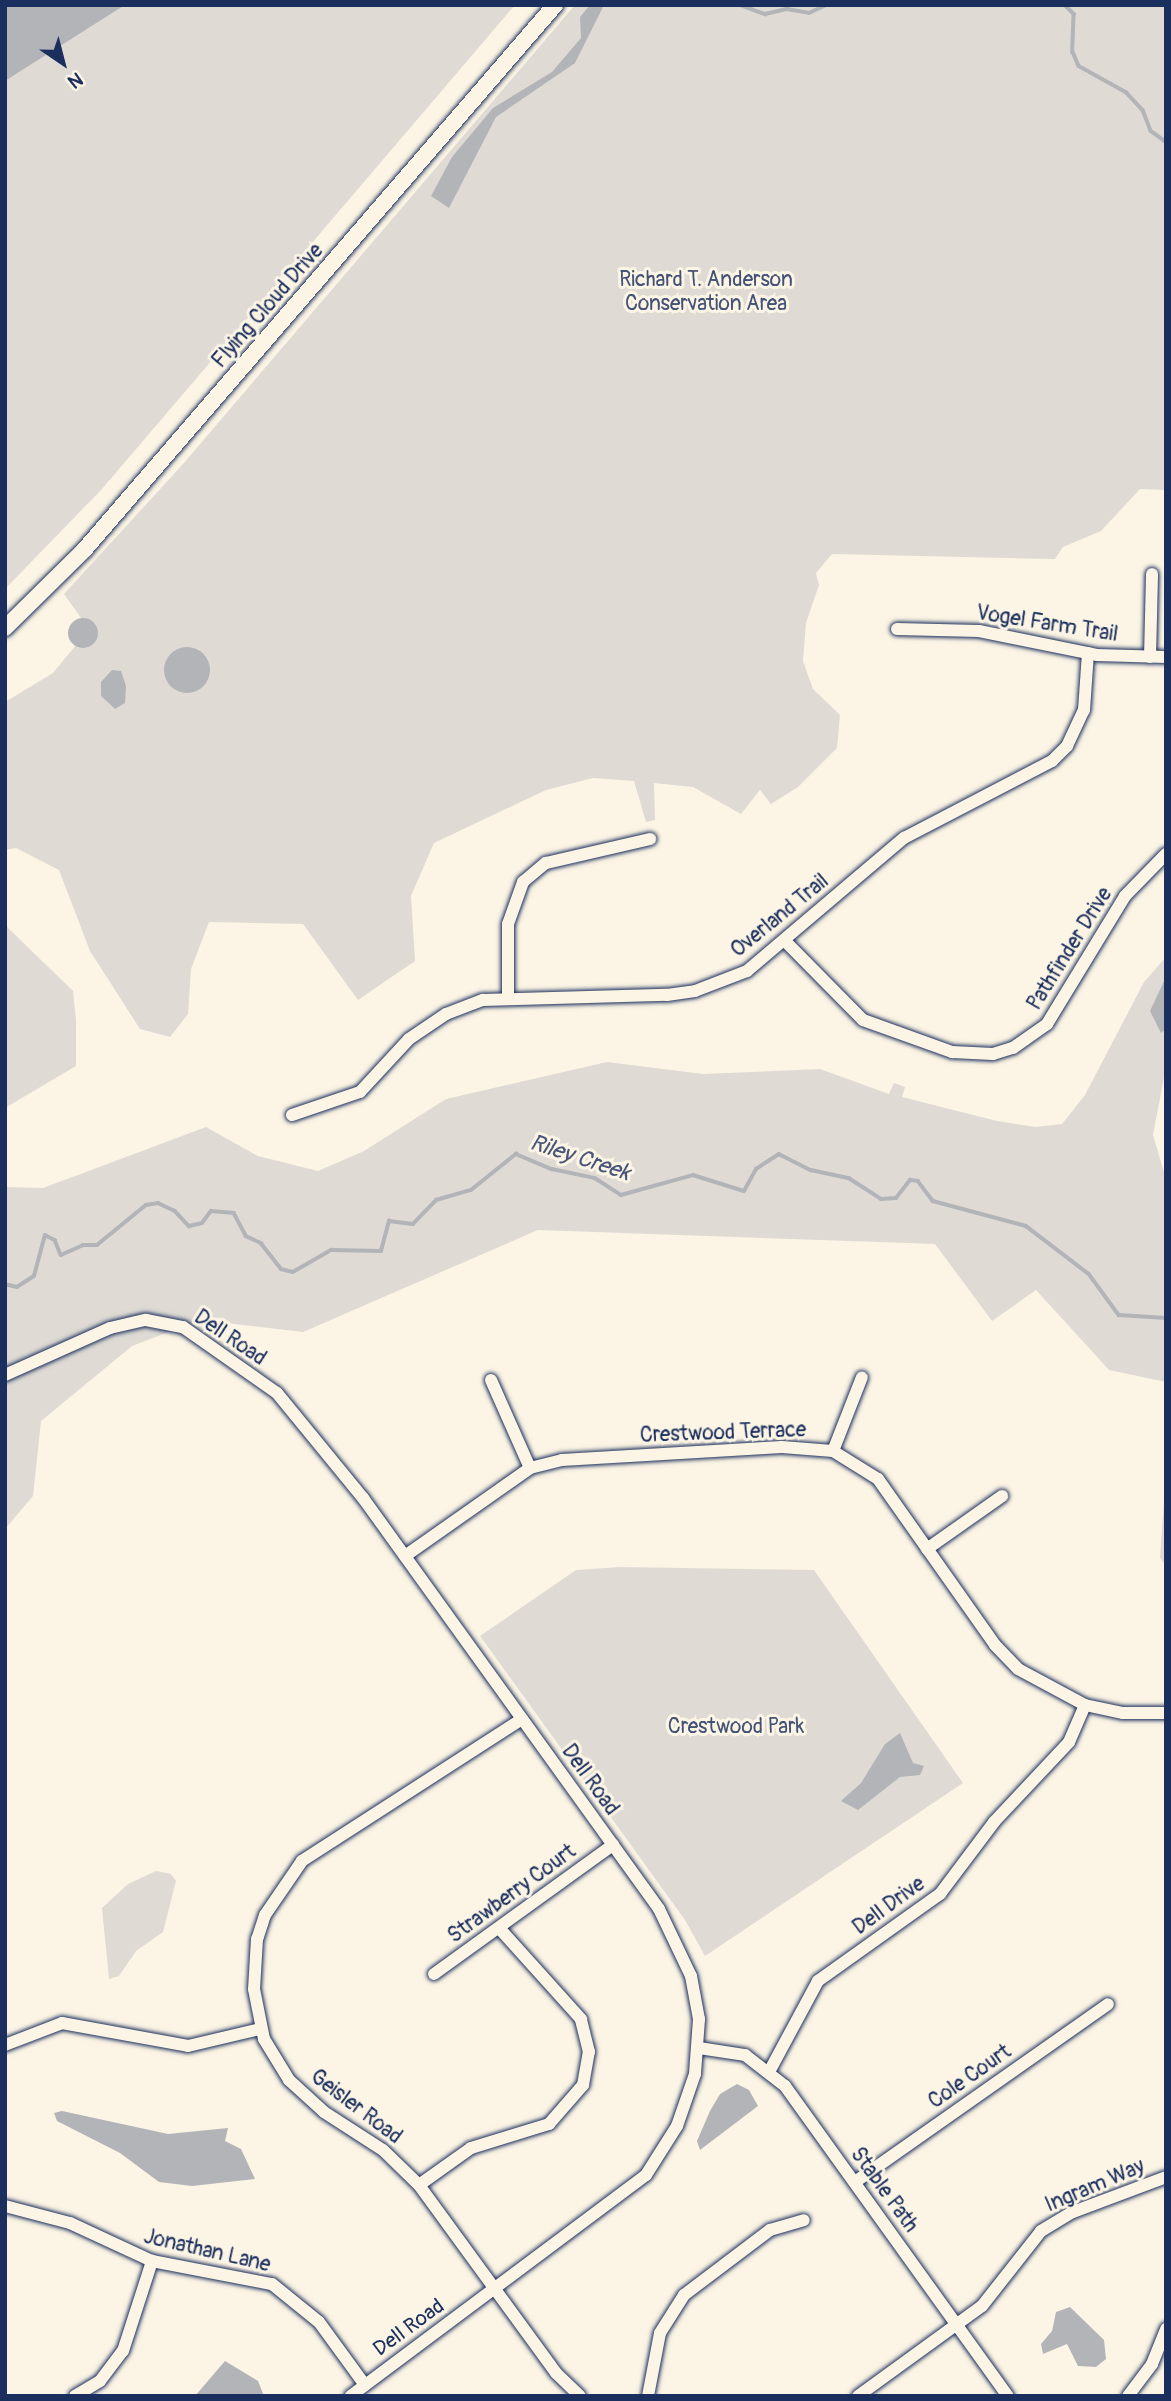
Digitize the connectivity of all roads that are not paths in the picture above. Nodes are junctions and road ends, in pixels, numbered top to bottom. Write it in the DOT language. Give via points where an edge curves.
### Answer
graph roads {
  1 [pos="555,5"];
  2 [pos="1152,574"];
  3 [pos="5,628"];
  4 [pos="897,629"];
  5 [pos="1088,653"];
  6 [pos="1150,657"];
  7 [pos="1166,657"];
  8 [pos="650,839"];
  9 [pos="1166,854"];
  10 [pos="785,941"];
  11 [pos="508,997"];
  12 [pos="292,1115"];
  13 [pos="5,1375"];
  14 [pos="862,1377"];
  15 [pos="491,1380"];
  16 [pos="833,1451"];
  17 [pos="530,1468"];
  18 [pos="1002,1496"];
  19 [pos="927,1549"];
  20 [pos="405,1556"];
  21 [pos="1085,1705"];
  22 [pos="1166,1713"];
  23 [pos="522,1718"];
  24 [pos="613,1845"];
  25 [pos="499,1928"];
  26 [pos="434,1974"];
  27 [pos="1108,2004"];
  28 [pos="260,2029"];
  29 [pos="5,2045"];
  30 [pos="699,2048"];
  31 [pos="769,2070"];
  32 [pos="1166,2177"];
  33 [pos="855,2182"];
  34 [pos="419,2185"];
  35 [pos="5,2206"];
  36 [pos="804,2220"];
  37 [pos="152,2261"];
  38 [pos="494,2290"];
  39 [pos="956,2324"];
  40 [pos="1166,2329"];
  41 [pos="365,2385"];
  42 [pos="75,2396"];
  43 [pos="351,2396"];
  44 [pos="580,2396"];
  45 [pos="648,2396"];
  46 [pos="858,2396"];
  47 [pos="1008,2396"];
  48 [pos="1128,2396"];
  1 -- 3 [label="main road, Flying Cloud Drive" via="85,549"];
  2 -- 6 [label="street, Vogel Farm Trail"];
  4 -- 5 [label="street, Vogel Farm Trail" via="979,631"];
  5 -- 6 [label="street, Vogel Farm Trail"];
  5 -- 10 [label="street, Overland Trail" via="1084,710 1067,746 1052,761 904,838"];
  6 -- 7 [label="street, Vogel Farm Trail"];
  8 -- 11 [label="street" via="547,863 523,882 510,909"];
  9 -- 10 [label="street, Pathfinder Drive" via="1125,896 1047,1024 1013,1048 993,1054 952,1052 874,1026 842,1004"];
  10 -- 11 [label="street, Overland Trail" via="747,971 695,991"];
  11 -- 12 [label="street, Overland Trail" via="483,1000 446,1014 409,1039 360,1092"];
  13 -- 20 [label="street, Dell Road" via="110,1328 146,1320 183,1327 292,1406"];
  14 -- 16 [label="street"];
  15 -- 17 [label="street"];
  16 -- 17 [label="street, Crestwood Terrace" via="709,1450 562,1460"];
  16 -- 19 [label="street, Crestwood Terrace" via="878,1479"];
  17 -- 20 [label="street, Crestwood Terrace"];
  18 -- 19 [label="street"];
  19 -- 21 [label="street, Crestwood Terrace" via="995,1645 1018,1669"];
  20 -- 23 [label="street, Dell Road"];
  21 -- 22 [label="street, Crestwood Terrace" via="1123,1713"];
  21 -- 31 [label="street, Dell Drive" via="1069,1742 994,1822 940,1894 818,1980"];
  23 -- 24 [label="street, Dell Road"];
  23 -- 28 [label="street, Geisler Road" via="318,1847 289,1874 257,1939 253,1977"];
  24 -- 25 [label="street, Strawberry Court"];
  24 -- 30 [label="street, Dell Road" via="683,1953 696,1999"];
  25 -- 26 [label="street, Strawberry Court"];
  25 -- 34 [label="street" via="572,2004 587,2034 585,2077 574,2102 549,2124 471,2148"];
  27 -- 33 [label="street, Cole Court"];
  28 -- 29 [label="street" via="188,2046 62,2023"];
  28 -- 34 [label="street, Geisler Road" via="274,2060 305,2098 383,2150"];
  30 -- 31 [label="street, Stable Path" via="745,2055"];
  30 -- 38 [label="street, Dell Road" via="689,2099 646,2175"];
  31 -- 33 [label="street, Stable Path"];
  32 -- 39 [label="street, Ingram Way" via="1073,2212 1041,2231 992,2297"];
  33 -- 39 [label="street, Stable Path"];
  34 -- 38 [label="street, Geisler Road"];
  35 -- 37 [label="street, Jonathan Lane" via="70,2224"];
  36 -- 45 [label="street" via="771,2230 684,2295 660,2333"];
  37 -- 41 [label="street, Jonathan Lane" via="272,2284 319,2322"];
  37 -- 42 [label="street" via="122,2351 100,2381"];
  38 -- 41 [label="street, Dell Road"];
  38 -- 44 [label="street, Geisler Road" via="556,2373"];
  39 -- 46 [label="street"];
  39 -- 47 [label="street, Stable Path"];
  40 -- 48 [label="street" via="1152,2364"];
  41 -- 43 [label="street, Dell Road"];
}
